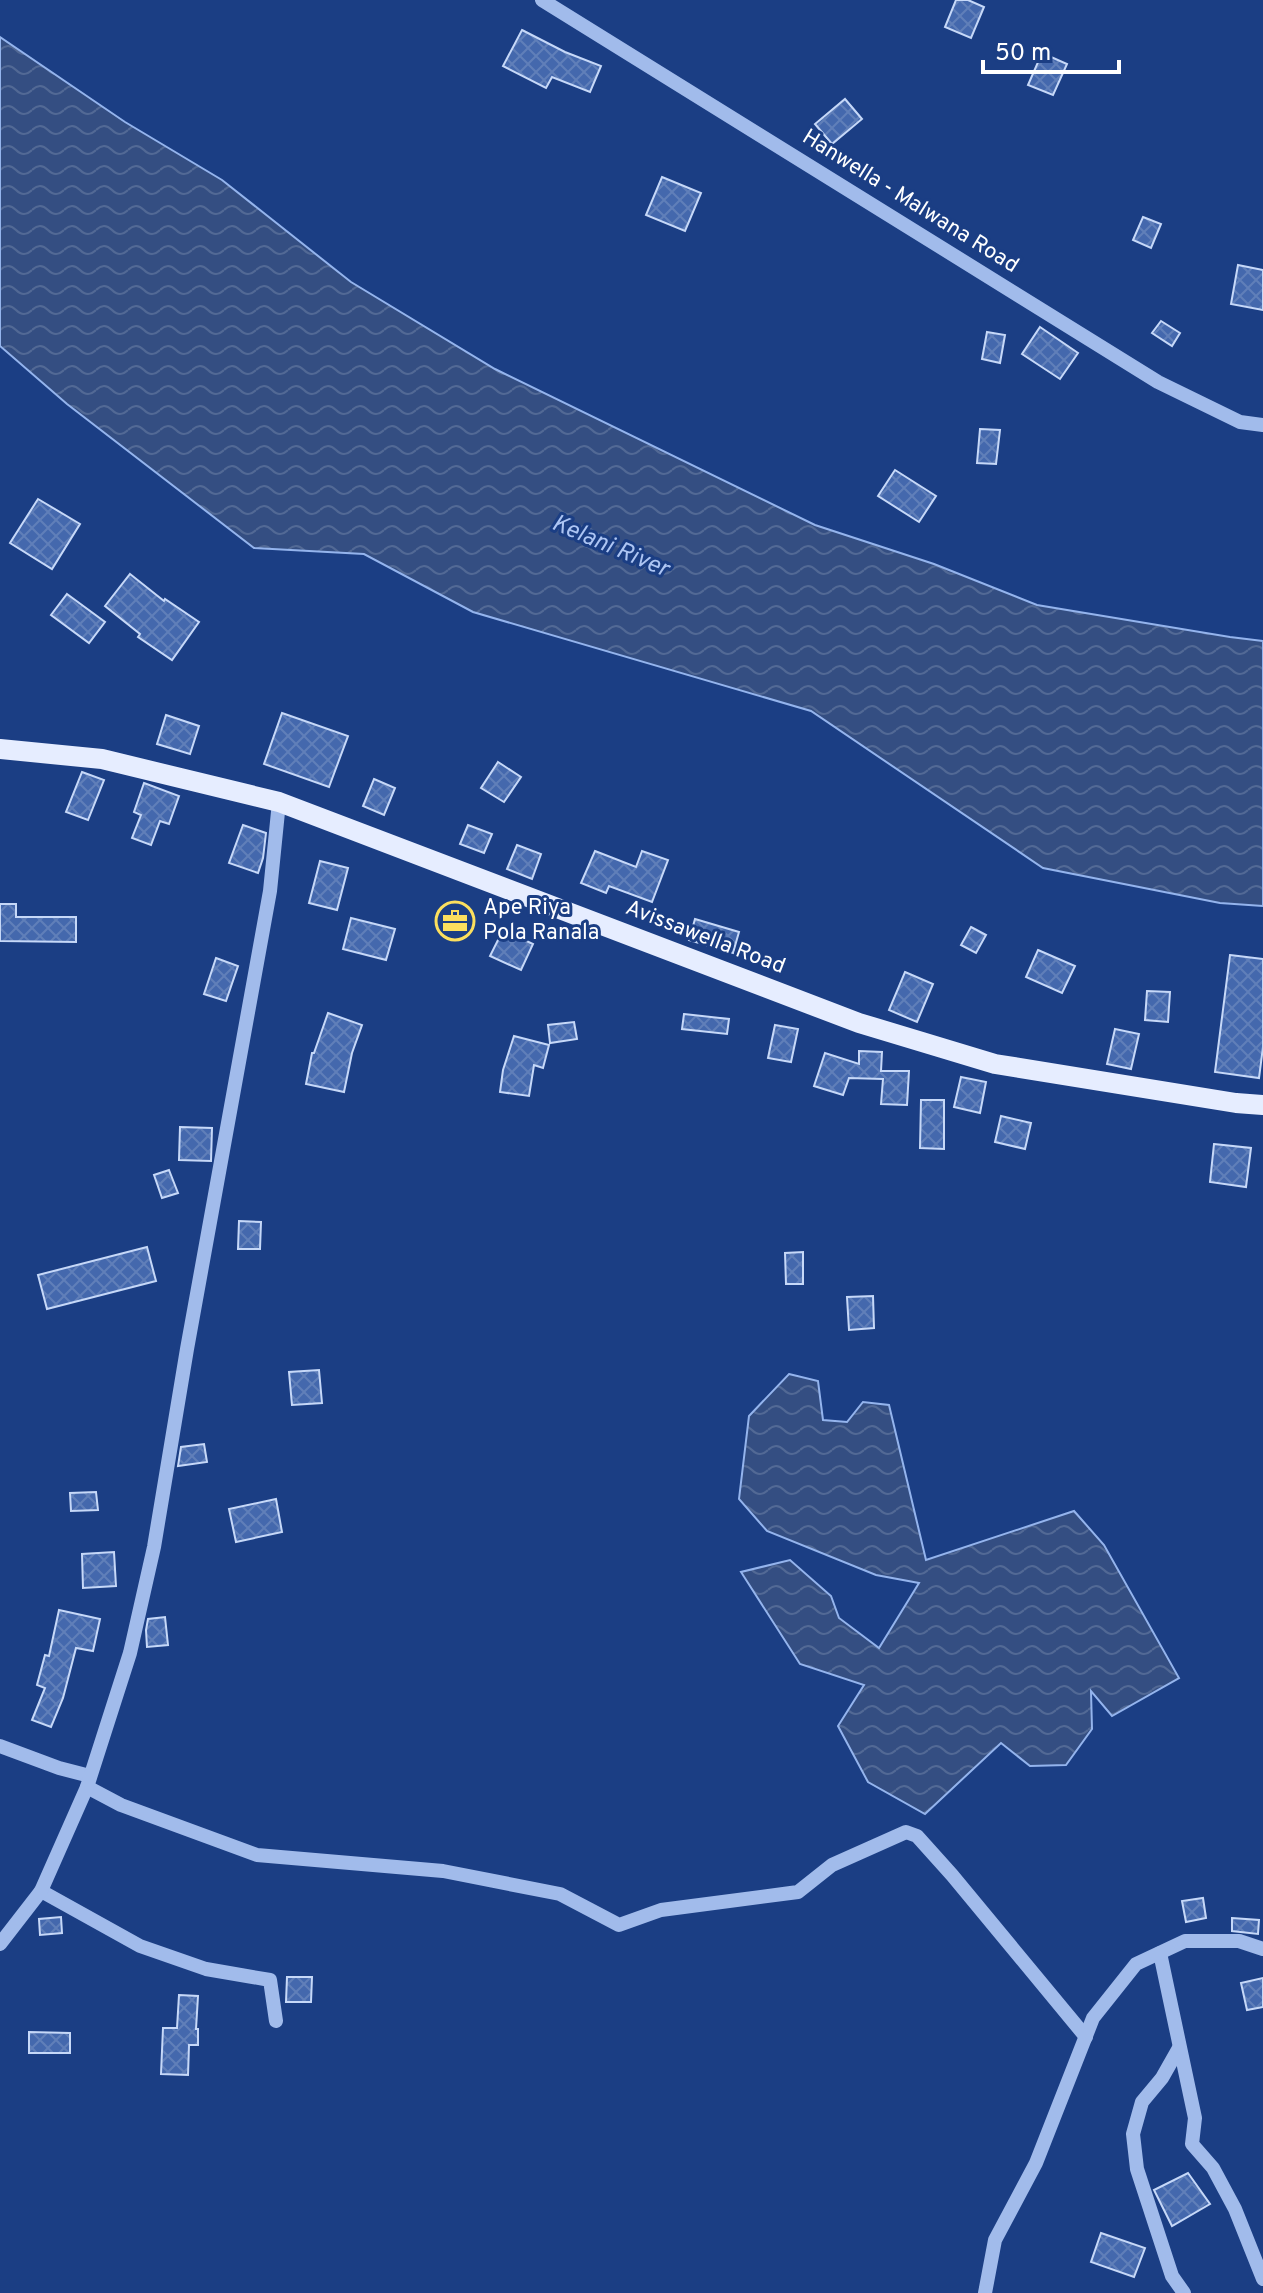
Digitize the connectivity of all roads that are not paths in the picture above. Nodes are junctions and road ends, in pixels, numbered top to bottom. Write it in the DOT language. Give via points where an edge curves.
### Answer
graph roads {
  1 [pos="542,0"];
  2 [pos="1263,425"];
  3 [pos="0,749"];
  4 [pos="279,802"];
  5 [pos="1263,1105"];
  6 [pos="0,1746"];
  7 [pos="88,1782"];
  8 [pos="41,1891"];
  9 [pos="0,1944"];
  10 [pos="1263,1949"];
  11 [pos="1160,1953"];
  12 [pos="276,2021"];
  13 [pos="1086,2037"];
  14 [pos="1179,2048"];
  15 [pos="1263,2279"];
  16 [pos="985,2293"];
  17 [pos="1184,2293"];
  1 -- 2 [label="street, Hanwella - Malwana Road" via="1158,382 1240,422"];
  3 -- 4 [label="main road, Avissawella Road" via="102,759"];
  4 -- 5 [label="main road, Avissawella Road" via="859,1023 995,1064"];
  4 -- 7 [label="street" via="270,891 154,1547 130,1653"];
  6 -- 7 [label="street"];
  7 -- 8 [label="street"];
  7 -- 13 [label="street" via="121,1805 257,1855 443,1871 501,1882 560,1894 619,1925 661,1910 798,1892 832,1865 906,1832 917,1836 952,1875"];
  8 -- 9 [label="street"];
  8 -- 12 [label="street" via="140,1946 206,1969 270,1980"];
  10 -- 11 [label="street" via="1239,1941 1185,1941"];
  11 -- 13 [label="street" via="1136,1964 1093,2018"];
  11 -- 14 [label="street"];
  13 -- 16 [label="street" via="1036,2163 995,2240"];
  14 -- 15 [label="street" via="1195,2118 1192,2144 1213,2168 1235,2209"];
  14 -- 17 [label="street" via="1142,2102 1133,2134 1137,2169 1172,2276"];
}
